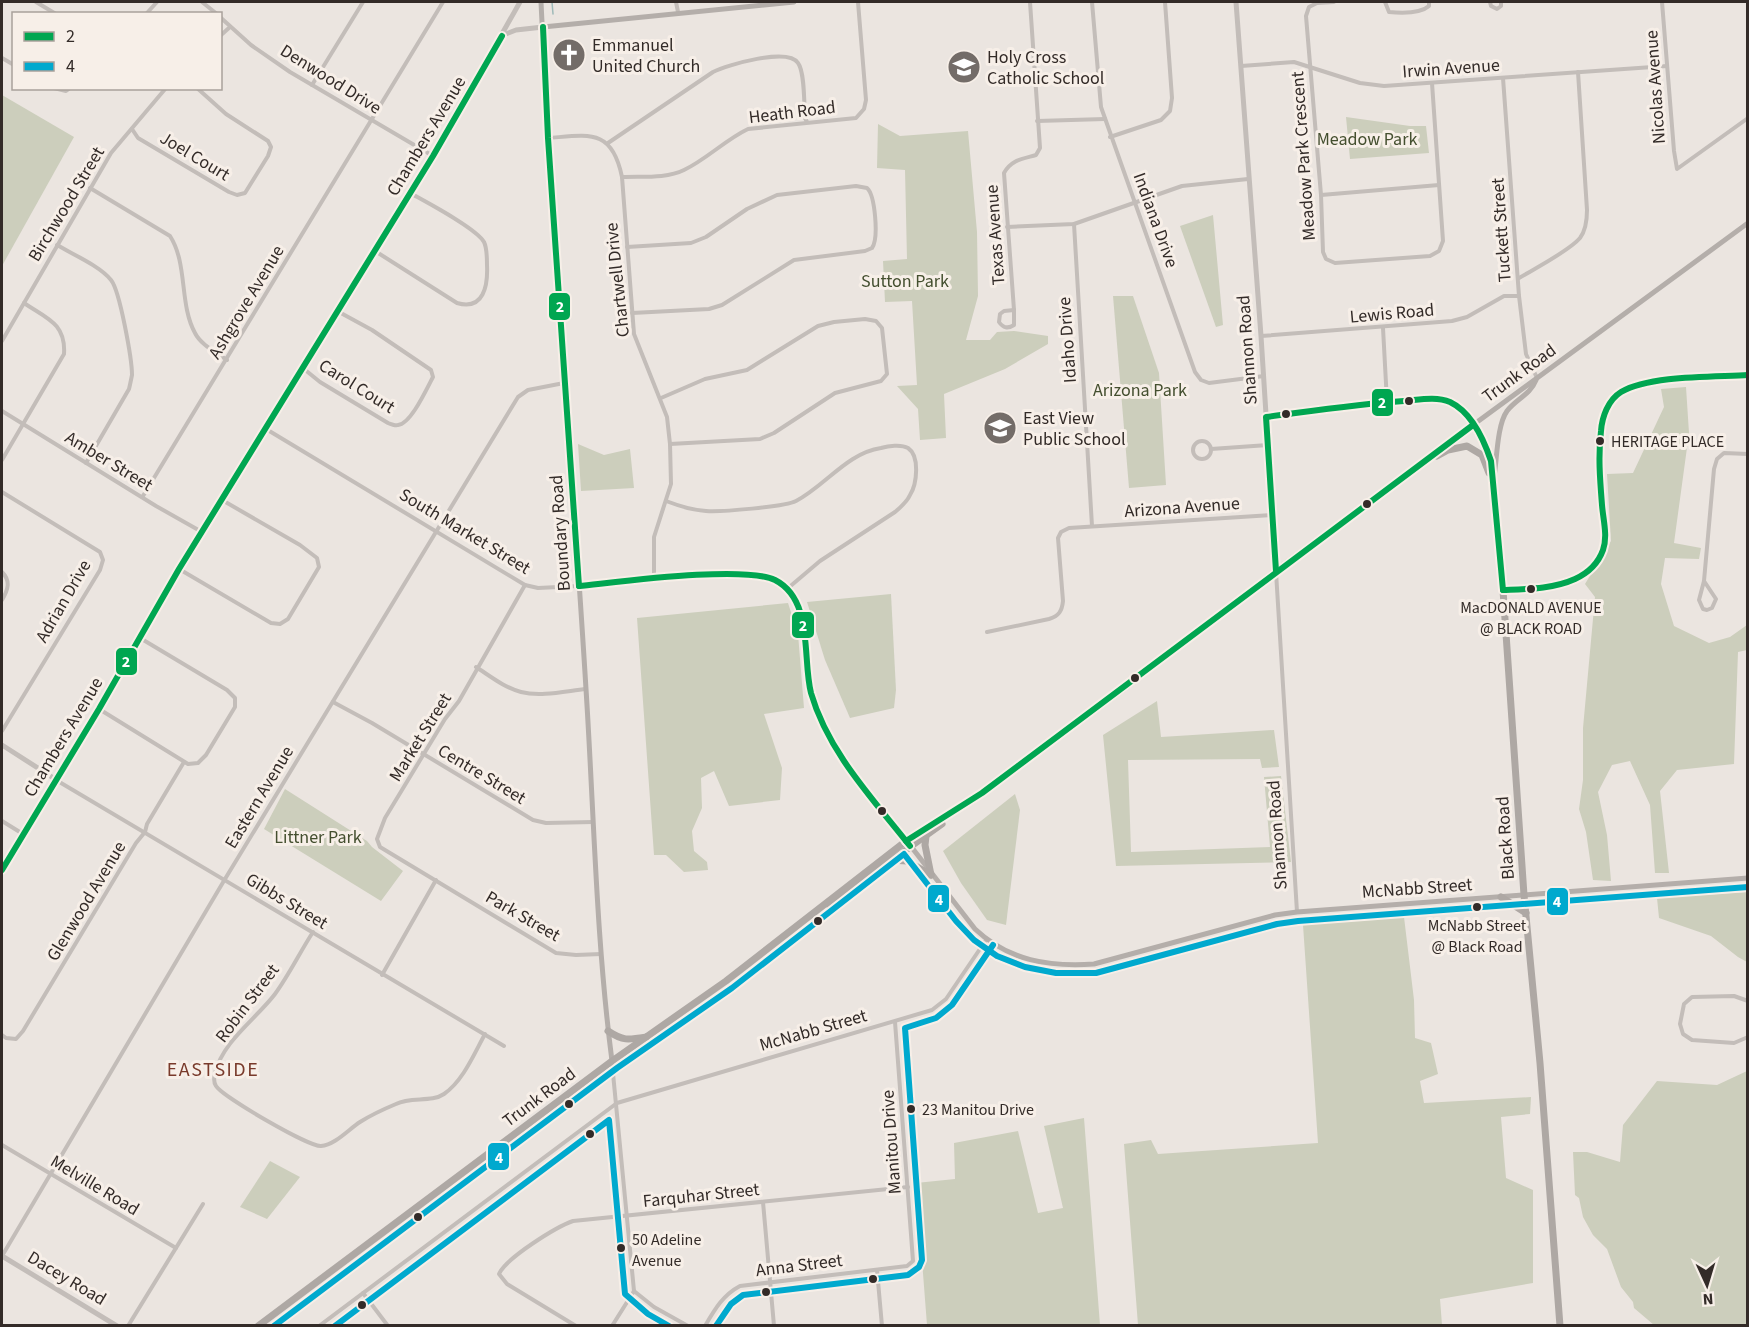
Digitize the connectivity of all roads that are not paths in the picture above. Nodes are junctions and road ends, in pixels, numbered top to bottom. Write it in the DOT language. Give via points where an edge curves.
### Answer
graph roads {
  1 [pos="36,2"];
  2 [pos="202,2"];
  3 [pos="363,2"];
  4 [pos="443,2"];
  5 [pos="520,2"];
  6 [pos="542,2"];
  7 [pos="676,2"];
  8 [pos="794,2"];
  9 [pos="858,2"];
  10 [pos="1030,2"];
  11 [pos="1092,2"];
  12 [pos="1165,2"];
  13 [pos="1236,2"];
  14 [pos="1334,2"];
  15 [pos="1385,2"];
  16 [pos="1429,2"];
  17 [pos="1490,2"];
  18 [pos="1501,2"];
  19 [pos="1662,2"];
  20 [pos="53,12"];
  21 [pos="214,12"];
  22 [pos="678,12"];
  23 [pos="222,19"];
  24 [pos="230,27"];
  25 [pos="543,27"];
  26 [pos="222,34"];
  27 [pos="502,36"];
  28 [pos="1241,66"];
  29 [pos="1310,66"];
  30 [pos="1667,66"];
  31 [pos="1578,72"];
  32 [pos="1503,78"];
  33 [pos="1432,83"];
  34 [pos="312,85"];
  35 [pos="164,90"];
  36 [pos="199,90"];
  37 [pos="1748,118"];
  38 [pos="1105,119"];
  39 [pos="370,120"];
  40 [pos="1037,121"];
  41 [pos="807,122"];
  42 [pos="132,129"];
  43 [pos="1110,137"];
  44 [pos="548,138"];
  45 [pos="608,143"];
  46 [pos="433,156"];
  47 [pos="622,177"];
  48 [pos="1248,179"];
  49 [pos="1438,185"];
  50 [pos="90,188"];
  51 [pos="410,193"];
  52 [pos="1321,195"];
  53 [pos="1136,202"];
  54 [pos="1748,223"];
  55 [pos="1074,224"];
  56 [pos="1007,227"];
  57 [pos="57,245"];
  58 [pos="627,247"];
  59 [pos="375,251"];
  60 [pos="1519,278"];
  61 [pos="1519,296"];
  62 [pos="24,303"];
  63 [pos="1014,310"];
  64 [pos="339,312"];
  65 [pos="632,313"];
  66 [pos="1383,328"];
  67 [pos="1261,336"];
  68 [pos="2,341"];
  69 [pos="227,360"];
  70 [pos="304,369"];
  71 [pos="1748,375"];
  72 [pos="1264,376"];
  73 [pos="1537,378"];
  74 [pos="564,383"];
  75 [pos="661,398"];
  76 [pos="1387,402"];
  77 [pos="2,411"];
  78 [pos="1266,417"];
  79 [pos="23,424"];
  80 [pos="1473,425"];
  81 [pos="266,429"];
  82 [pos="669,444"];
  83 [pos="1268,445"];
  84 [pos="1211,449"];
  85 [pos="1748,454"];
  86 [pos="2,460"];
  87 [pos="86,463"];
  88 [pos="1408,473"];
  89 [pos="1493,484"];
  90 [pos="2,492"];
  91 [pos="143,496"];
  92 [pos="222,500"];
  93 [pos="666,501"];
  94 [pos="1272,515"];
  95 [pos="1092,526"];
  96 [pos="436,531"];
  97 [pos="202,532"];
  98 [pos="179,569"];
  99 [pos="1276,571"];
  100 [pos="2,572"];
  101 [pos="655,580"];
  102 [pos="1704,581"];
  103 [pos="525,585"];
  104 [pos="579,586"];
  105 [pos="786,590"];
  106 [pos="1503,590"];
  107 [pos="2,600"];
  108 [pos="987,632"];
  109 [pos="140,638"];
  110 [pos="476,667"];
  111 [pos="586,689"];
  112 [pos="333,702"];
  113 [pos="99,709"];
  114 [pos="2,731"];
  115 [pos="2,745"];
  116 [pos="423,755"];
  117 [pos="184,762"];
  118 [pos="55,779"];
  119 [pos="963,807"];
  120 [pos="2,821"];
  121 [pos="594,822"];
  122 [pos="145,832"];
  123 [pos="23,834"];
  124 [pos="926,836"];
  125 [pos="908,844"];
  126 [pos="891,860"];
  127 [pos="2,870"];
  128 [pos="931,875"];
  129 [pos="1748,878"];
  130 [pos="225,879"];
  131 [pos="436,880"];
  132 [pos="1524,895"];
  133 [pos="1501,897"];
  134 [pos="1297,912"];
  135 [pos="1526,913"];
  136 [pos="812,916"];
  137 [pos="313,932"];
  138 [pos="986,940"];
  139 [pos="602,954"];
  140 [pos="382,975"];
  141 [pos="1748,1000"];
  142 [pos="896,1022"];
  143 [pos="608,1031"];
  144 [pos="485,1034"];
  145 [pos="2,1035"];
  146 [pos="648,1036"];
  147 [pos="1748,1037"];
  148 [pos="504,1046"];
  149 [pos="612,1061"];
  150 [pos="617,1103"];
  151 [pos="2,1144"];
  152 [pos="50,1174"];
  153 [pos="908,1187"];
  154 [pos="763,1202"];
  155 [pos="203,1204"];
  156 [pos="627,1216"];
  157 [pos="176,1248"];
  158 [pos="2,1256"];
  159 [pos="913,1261"];
  160 [pos="877,1270"];
  161 [pos="770,1281"];
  162 [pos="634,1291"];
  163 [pos="363,1293"];
  164 [pos="117,1326"];
  165 [pos="128,1326"];
  166 [pos="258,1326"];
  167 [pos="319,1326"];
  168 [pos="388,1326"];
  169 [pos="576,1326"];
  170 [pos="612,1326"];
  171 [pos="688,1326"];
  172 [pos="705,1326"];
  173 [pos="774,1326"];
  174 [pos="882,1326"];
  175 [pos="1560,1326"];
  1 -- 20 [label="street"];
  2 -- 21 [label="street"];
  3 -- 34 [label="street"];
  4 -- 39 [label="street, Ashgrove Avenue"];
  5 -- 27 [label="street, Chambers Avenue"];
  6 -- 25 [label="main road, Boundary Road"];
  7 -- 22 [label="street"];
  8 -- 22 [label="main road"];
  9 -- 41 [label="street, Heath Road" via="864,109 856,118"];
  10 -- 40 [label="street, Texas Avenue"];
  11 -- 38 [label="street, Indiana Drive"];
  12 -- 43 [label="street" via="1170,111 1161,120"];
  13 -- 28 [label="street, Shannon Road"];
  14 -- 29 [label="street, Meadow Park Crescent" via="1309,7 1306,16"];
  15 -- 16 [label="street" via="1389,12 1396,13 1424,10"];
  17 -- 18 [label="street" via="1497,9"];
  19 -- 30 [label="street, Nicolas Avenue"];
  22 -- 25 [label="main road"];
  23 -- 24 [label="street, Denwood Drive"];
  24 -- 26 [label="street"];
  24 -- 34 [label="street, Denwood Drive"];
  25 -- 27 [label="street"];
  25 -- 44 [label="main road, Boundary Road"];
  27 -- 46 [label="street, Chambers Avenue"];
  28 -- 29 [label="street, Irwin Avenue"];
  28 -- 48 [label="street, Shannon Road"];
  29 -- 33 [label="street, Irwin Avenue" via="1360,83"];
  29 -- 52 [label="street, Meadow Park Crescent"];
  30 -- 31 [label="street, Irwin Avenue"];
  30 -- 37 [label="street, Nicolas Avenue" via="1677,169"];
  31 -- 32 [label="street, Irwin Avenue"];
  31 -- 60 [label="street" via="1586,224 1580,237"];
  32 -- 33 [label="street, Irwin Avenue"];
  32 -- 60 [label="street, Tuckett Street"];
  33 -- 49 [label="street, Meadow Park Crescent"];
  34 -- 39 [label="street, Denwood Drive"];
  35 -- 42 [label="street, Birchwood Street"];
  36 -- 42 [label="street, Joel Court" via="271,147 245,193 229,192 138,138"];
  38 -- 40 [label="street"];
  38 -- 43 [label="street, Indiana Drive"];
  39 -- 46 [label="street, Denwood Drive"];
  39 -- 69 [label="street, Ashgrove Avenue"];
  40 -- 56 [label="street, Texas Avenue" via="1039,152 1009,164 1004,173"];
  41 -- 45 [label="street" via="798,62 782,57 741,61 713,72"];
  41 -- 47 [label="street, Heath Road" via="748,129 683,171"];
  42 -- 50 [label="street, Birchwood Street" via="111,153"];
  43 -- 53 [label="street, Indiana Drive"];
  44 -- 45 [label="street" via="589,135"];
  44 -- 74 [label="main road, Boundary Road"];
  45 -- 47 [label="street, Chartwell Drive" via="619,159"];
  46 -- 51 [label="street, Chambers Avenue"];
  47 -- 58 [label="street, Chartwell Drive"];
  48 -- 53 [label="street" via="1182,186"];
  48 -- 67 [label="street, Shannon Road"];
  49 -- 52 [label="street"];
  49 -- 52 [label="street, Meadow Park Crescent" via="1443,241 1440,251 1430,256 1335,263 1326,259"];
  50 -- 57 [label="street, Birchwood Street"];
  50 -- 69 [label="street" via="170,236 177,247 195,333"];
  51 -- 59 [label="street, Chambers Avenue"];
  51 -- 59 [label="street" via="484,241 486,288 474,303 466,306"];
  53 -- 55 [label="street"];
  53 -- 72 [label="street, Indiana Drive" via="1195,372 1209,383"];
  54 -- 73 [label="main road, Trunk Road"];
  55 -- 56 [label="street"];
  55 -- 95 [label="street, Idaho Drive"];
  56 -- 63 [label="street, Texas Avenue"];
  57 -- 62 [label="street, Birchwood Street"];
  57 -- 87 [label="street" via="112,281 132,376 129,389"];
  58 -- 65 [label="street, Chartwell Drive"];
  58 -- 65 [label="street" via="691,243 777,195 856,186 867,188 872,194 876,238 872,248 794,260 716,307"];
  59 -- 64 [label="street, Chambers Avenue"];
  60 -- 61 [label="street, Tuckett Street"];
  61 -- 66 [label="street, Lewis Road" via="1504,296 1452,321"];
  61 -- 73 [label="street, Tuckett Street" via="1526,354"];
  62 -- 68 [label="street, Birchwood Street"];
  62 -- 79 [label="street" via="54,323 65,342 64,354"];
  63 -- 63 [label="street, Texas Avenue" via="1000,314 1003,326 1014,325"];
  64 -- 70 [label="street, Chambers Avenue"];
  64 -- 70 [label="street, Carol Court" via="431,370 433,377 411,416 397,426 388,423"];
  65 -- 75 [label="street, Chartwell Drive" via="637,343"];
  66 -- 67 [label="street, Lewis Road"];
  66 -- 76 [label="street"];
  67 -- 72 [label="street, Shannon Road"];
  69 -- 91 [label="street, Ashgrove Avenue"];
  70 -- 81 [label="street, Chambers Avenue"];
  71 -- 106 [label="street" via="1653,382 1634,386 1616,397 1600,428 1604,550 1597,562 1584,575 1567,582"];
  72 -- 78 [label="street, Shannon Road"];
  73 -- 80 [label="main road, Trunk Road"];
  73 -- 89 [label="main road" via="1532,390 1503,419"];
  74 -- 96 [label="street, Eastern Avenue" via="528,390 518,397"];
  74 -- 104 [label="main road, Boundary Road"];
  75 -- 82 [label="street, Chartwell Drive"];
  75 -- 82 [label="street" via="705,379 747,370 818,326 865,320 876,321 882,328 887,374 881,381 835,393 760,439"];
  76 -- 78 [label="street"];
  76 -- 80 [label="street" via="1448,400"];
  77 -- 79 [label="street, Amber Street"];
  78 -- 83 [label="street, Shannon Road"];
  79 -- 86 [label="street"];
  79 -- 87 [label="street, Amber Street"];
  80 -- 88 [label="highway, Trunk Road"];
  80 -- 89 [label="highway, Black Road" via="1488,452"];
  81 -- 92 [label="street, Chambers Avenue"];
  81 -- 96 [label="street, South Market Street"];
  82 -- 93 [label="street, Chartwell Drive" via="671,484"];
  83 -- 84 [label="street"];
  83 -- 94 [label="street, Shannon Road"];
  84 -- 84 [label="street" via="1202,441 1194,444 1192,450 1202,459"];
  85 -- 102 [label="street" via="1724,453 1714,469"];
  87 -- 91 [label="street, Amber Street"];
  88 -- 89 [label="highway" via="1448,450 1467,446 1482,455"];
  88 -- 99 [label="highway, Trunk Road"];
  89 -- 106 [label="highway, Black Road"];
  90 -- 114 [label="street, Adrian Drive" via="100,552 103,560"];
  91 -- 97 [label="street, Amber Street"];
  92 -- 97 [label="street, Chambers Avenue"];
  92 -- 98 [label="street" via="318,558 319,567 288,619 280,624 271,623"];
  93 -- 101 [label="street, Chartwell Drive" via="654,537"];
  93 -- 105 [label="street" via="706,511 782,506 796,501 863,453 880,448 907,448 913,455 915,480 905,503 820,561"];
  94 -- 95 [label="street, Arizona Avenue"];
  94 -- 99 [label="street, Shannon Road"];
  95 -- 108 [label="street, Arizona Avenue" via="1069,528 1058,538 1063,601 1056,617"];
  96 -- 103 [label="street, South Market Street"];
  96 -- 112 [label="street, Eastern Avenue"];
  97 -- 98 [label="street, Chambers Avenue"];
  98 -- 109 [label="street, Chambers Avenue"];
  99 -- 119 [label="highway, Trunk Road"];
  99 -- 134 [label="street, Shannon Road"];
  100 -- 107 [label="street" via="8,585"];
  101 -- 104 [label="main road, South Market Street"];
  101 -- 105 [label="main road, South Market Street" via="748,574 771,579"];
  102 -- 102 [label="street" via="1716,599 1707,610 1699,600"];
  103 -- 104 [label="street, South Market Street"];
  103 -- 110 [label="street, Market Street"];
  104 -- 111 [label="main road, Boundary Road"];
  105 -- 125 [label="main road" via="801,614 811,693 825,730 850,770"];
  106 -- 132 [label="highway, Black Road"];
  109 -- 113 [label="street, Chambers Avenue"];
  109 -- 117 [label="street" via="235,698 235,707 206,755 198,763"];
  110 -- 111 [label="street" via="521,692"];
  110 -- 116 [label="street, Market Street"];
  111 -- 121 [label="main road, Boundary Road"];
  112 -- 116 [label="street, Centre Street"];
  112 -- 130 [label="street, Eastern Avenue"];
  113 -- 117 [label="street"];
  113 -- 118 [label="street, Chambers Avenue"];
  115 -- 118 [label="street"];
  116 -- 121 [label="street, Centre Street" via="533,820"];
  116 -- 131 [label="street, Market Street" via="386,818 377,843"];
  117 -- 122 [label="street, Glenwood Avenue"];
  118 -- 122 [label="street, Gibbs Street"];
  118 -- 123 [label="street, Chambers Avenue"];
  119 -- 124 [label="highway, Trunk Road"];
  119 -- 125 [label="highway, Trunk Road"];
  120 -- 123 [label="street"];
  121 -- 139 [label="main road, Boundary Road"];
  122 -- 130 [label="street, Gibbs Street"];
  122 -- 145 [label="street, Glenwood Avenue" via="23,1031 16,1039"];
  123 -- 127 [label="street, Chambers Avenue"];
  124 -- 125 [label="highway, Trunk Road"];
  124 -- 128 [label="highway"];
  125 -- 126 [label="highway, Trunk Road"];
  125 -- 128 [label="main road"];
  125 -- 136 [label="highway, Trunk Road"];
  126 -- 128 [label="highway" via="908,861"];
  126 -- 136 [label="highway, Trunk Road"];
  128 -- 138 [label="main road"];
  129 -- 132 [label="main road, McNabb Street"];
  130 -- 137 [label="street, Gibbs Street"];
  130 -- 152 [label="street, Eastern Avenue"];
  131 -- 139 [label="street, Park Street" via="556,952"];
  131 -- 140 [label="street"];
  132 -- 133 [label="main road, McNabb Street"];
  132 -- 135 [label="highway, Black Road"];
  133 -- 134 [label="main road, McNabb Street"];
  133 -- 135 [label="highway"];
  134 -- 138 [label="main road, McNabb Street" via="1094,964 1048,964 1006,952"];
  135 -- 175 [label="highway, Black Road"];
  136 -- 146 [label="highway, Trunk Road"];
  137 -- 140 [label="street, Gibbs Street"];
  137 -- 144 [label="street, Robin Street" via="275,994 234,1039 214,1075 215,1085 223,1093 270,1122 311,1145 329,1144 399,1102 437,1098 446,1092 463,1073"];
  138 -- 142 [label="street, McNabb Street" via="946,999 932,1010"];
  139 -- 143 [label="main road, Boundary Road"];
  140 -- 144 [label="street, Gibbs Street"];
  141 -- 147 [label="street" via="1734,996 1692,997 1684,1004 1680,1024 1683,1034 1692,1041 1734,1043"];
  142 -- 150 [label="street, McNabb Street"];
  142 -- 153 [label="street, Manitou Drive"];
  143 -- 146 [label="highway" via="624,1039"];
  143 -- 149 [label="main road, Boundary Road"];
  144 -- 148 [label="street, Gibbs Street"];
  146 -- 149 [label="highway, Trunk Road"];
  149 -- 150 [label="street"];
  149 -- 166 [label="highway, Trunk Road"];
  150 -- 156 [label="street"];
  150 -- 163 [label="street"];
  151 -- 152 [label="street, Melville Road"];
  152 -- 157 [label="street, Melville Road"];
  152 -- 158 [label="street, Eastern Avenue"];
  153 -- 154 [label="street, Farquhar Street"];
  153 -- 159 [label="street, Manitou Drive"];
  154 -- 156 [label="street, Farquhar Street"];
  154 -- 161 [label="street"];
  155 -- 157 [label="street"];
  156 -- 162 [label="street"];
  156 -- 169 [label="street, Farquhar Street" via="563,1225 528,1248 499,1274 507,1284"];
  157 -- 165 [label="street"];
  158 -- 164 [label="street, Dacey Road"];
  159 -- 160 [label="street, Anna Street" via="908,1266"];
  160 -- 161 [label="street, Anna Street"];
  160 -- 174 [label="street"];
  161 -- 172 [label="street, Anna Street" via="730,1291"];
  161 -- 173 [label="street"];
  162 -- 170 [label="street"];
  162 -- 171 [label="street"];
  163 -- 167 [label="street"];
  163 -- 168 [label="street"];
}
